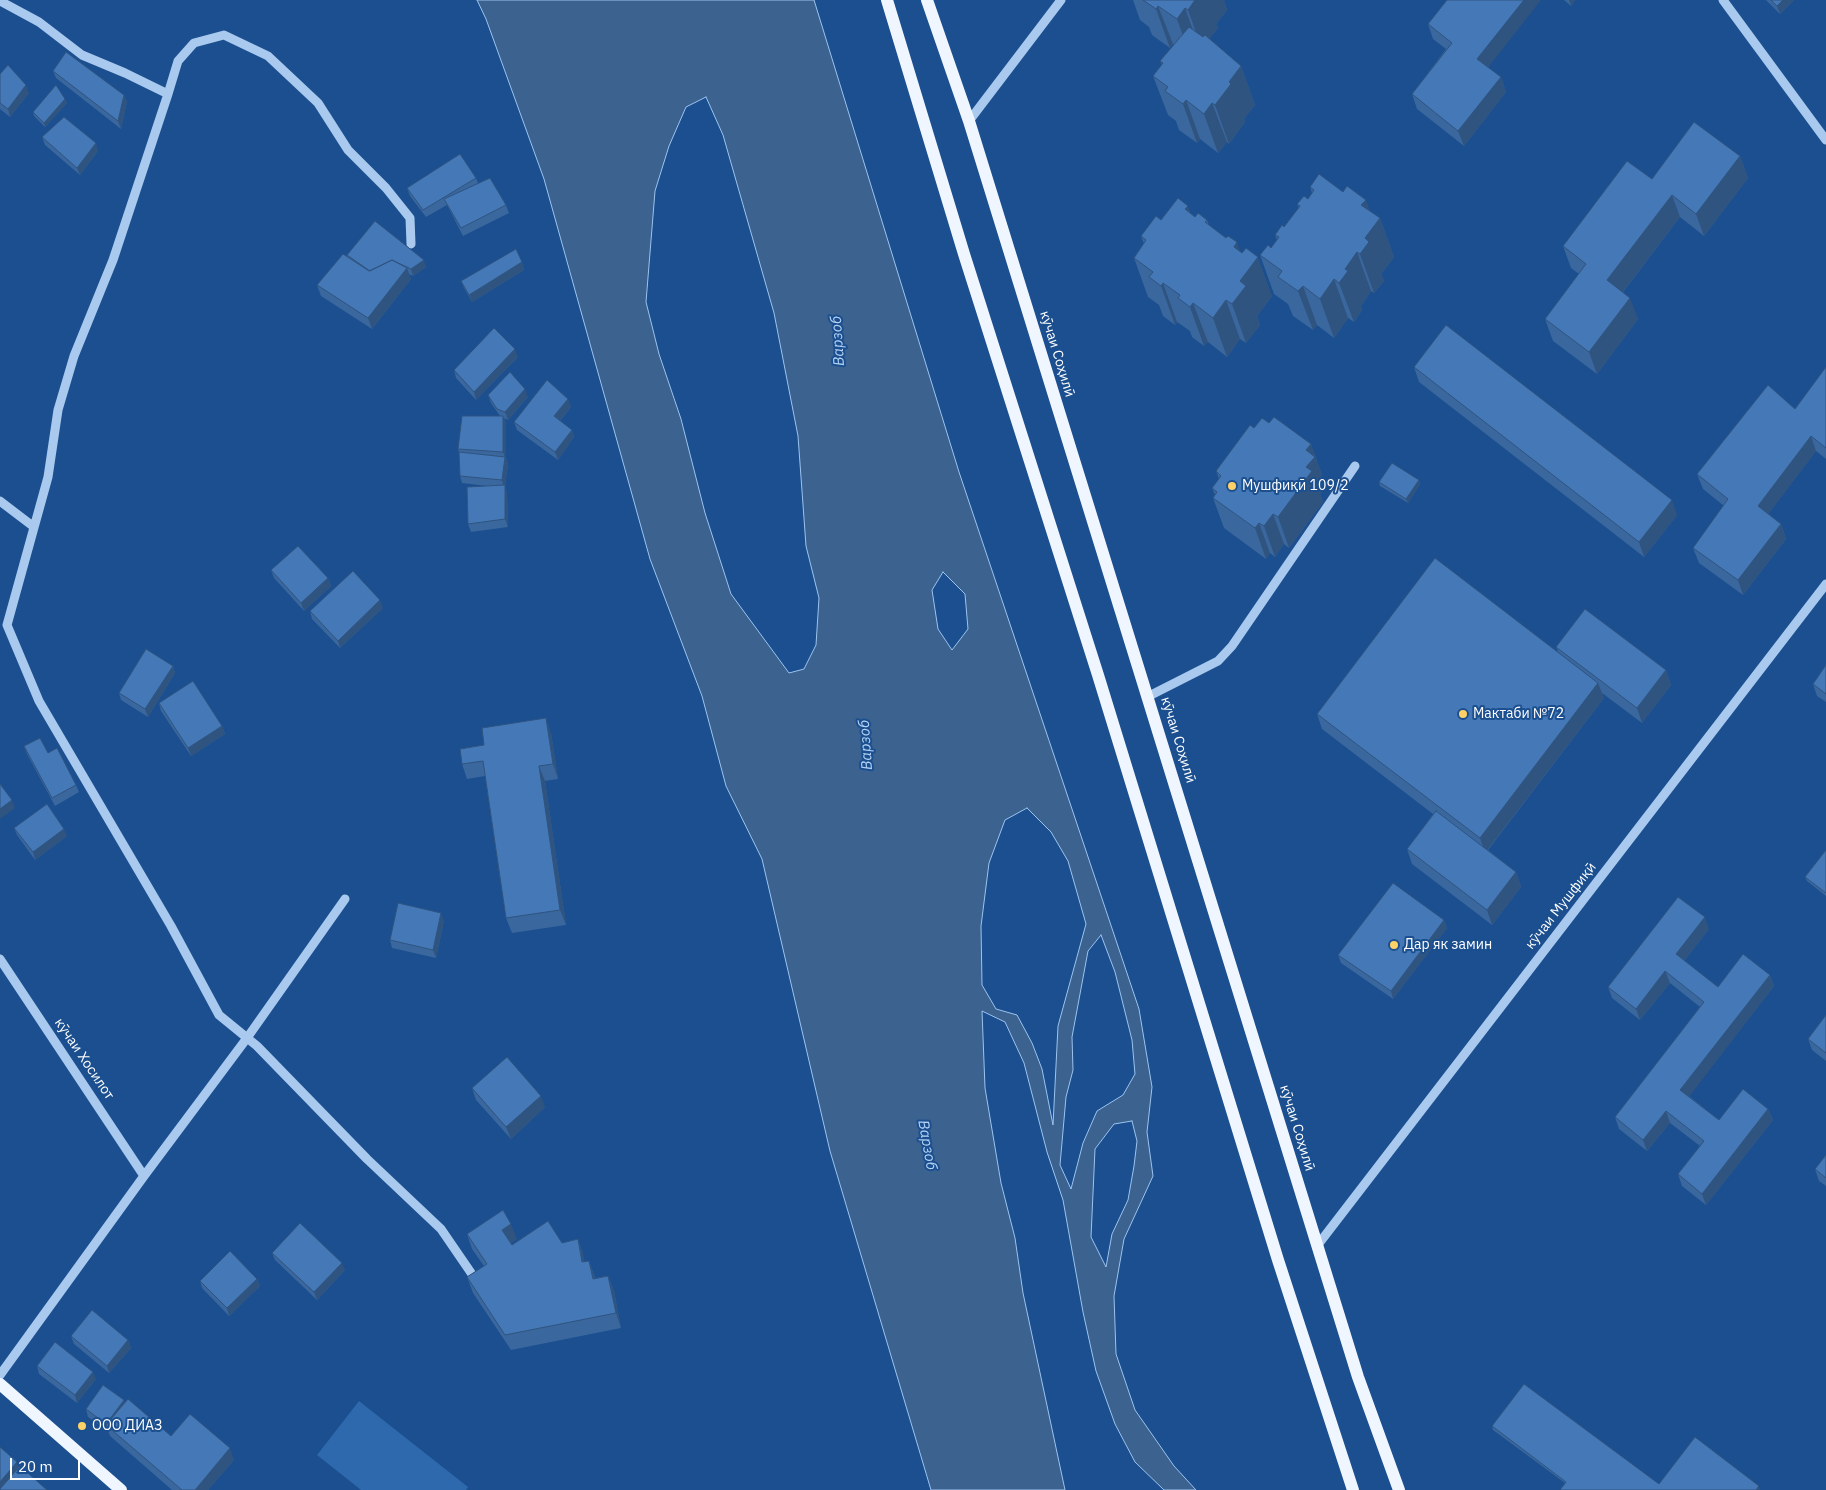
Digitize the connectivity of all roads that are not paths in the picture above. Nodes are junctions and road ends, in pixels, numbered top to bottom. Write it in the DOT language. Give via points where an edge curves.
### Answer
graph roads {
  1 [pos="888,0"];
  2 [pos="927,0"];
  3 [pos="1061,0"];
  4 [pos="1723,0"];
  5 [pos="0,1"];
  6 [pos="168,94"];
  7 [pos="969,121"];
  8 [pos="1826,140"];
  9 [pos="411,244"];
  10 [pos="1355,466"];
  11 [pos="0,501"];
  12 [pos="34,527"];
  13 [pos="1826,584"];
  14 [pos="1149,696"];
  15 [pos="345,899"];
  16 [pos="0,959"];
  17 [pos="247,1038"];
  18 [pos="144,1176"];
  19 [pos="1317,1246"];
  20 [pos="479,1284"];
  21 [pos="0,1375"];
  22 [pos="0,1384"];
  23 [pos="121,1490"];
  24 [pos="1353,1490"];
  25 [pos="1399,1490"];
  1 -- 24 [label="main road" via="964,254"];
  2 -- 7 [label="main road, кӯчаи Соҳилӣ"];
  3 -- 7 [label="street"];
  4 -- 8 [label="street"];
  5 -- 6 [label="street" via="39,22 82,55"];
  6 -- 9 [label="street" via="178,61 194,43 224,35 268,56 318,102 348,150 410,218"];
  6 -- 12 [label="street" via="113,260 74,356 58,410 48,477"];
  7 -- 14 [label="main road, кӯчаи Соҳилӣ"];
  10 -- 14 [label="street" via="1232,646 1218,661"];
  11 -- 12 [label="street"];
  12 -- 17 [label="street" via="7,626 39,701 171,926 219,1015"];
  13 -- 19 [label="street, кӯчаи Мушфиқӣ"];
  14 -- 19 [label="main road, кӯчаи Соҳилӣ"];
  15 -- 17 [label="street"];
  16 -- 18 [label="street, кӯчаи Хосилот"];
  17 -- 18 [label="street"];
  17 -- 20 [label="street" via="441,1229"];
  18 -- 21 [label="street"];
  19 -- 25 [label="main road, кӯчаи Соҳилӣ" via="1358,1377"];
  22 -- 23 [label="main road"];
}
